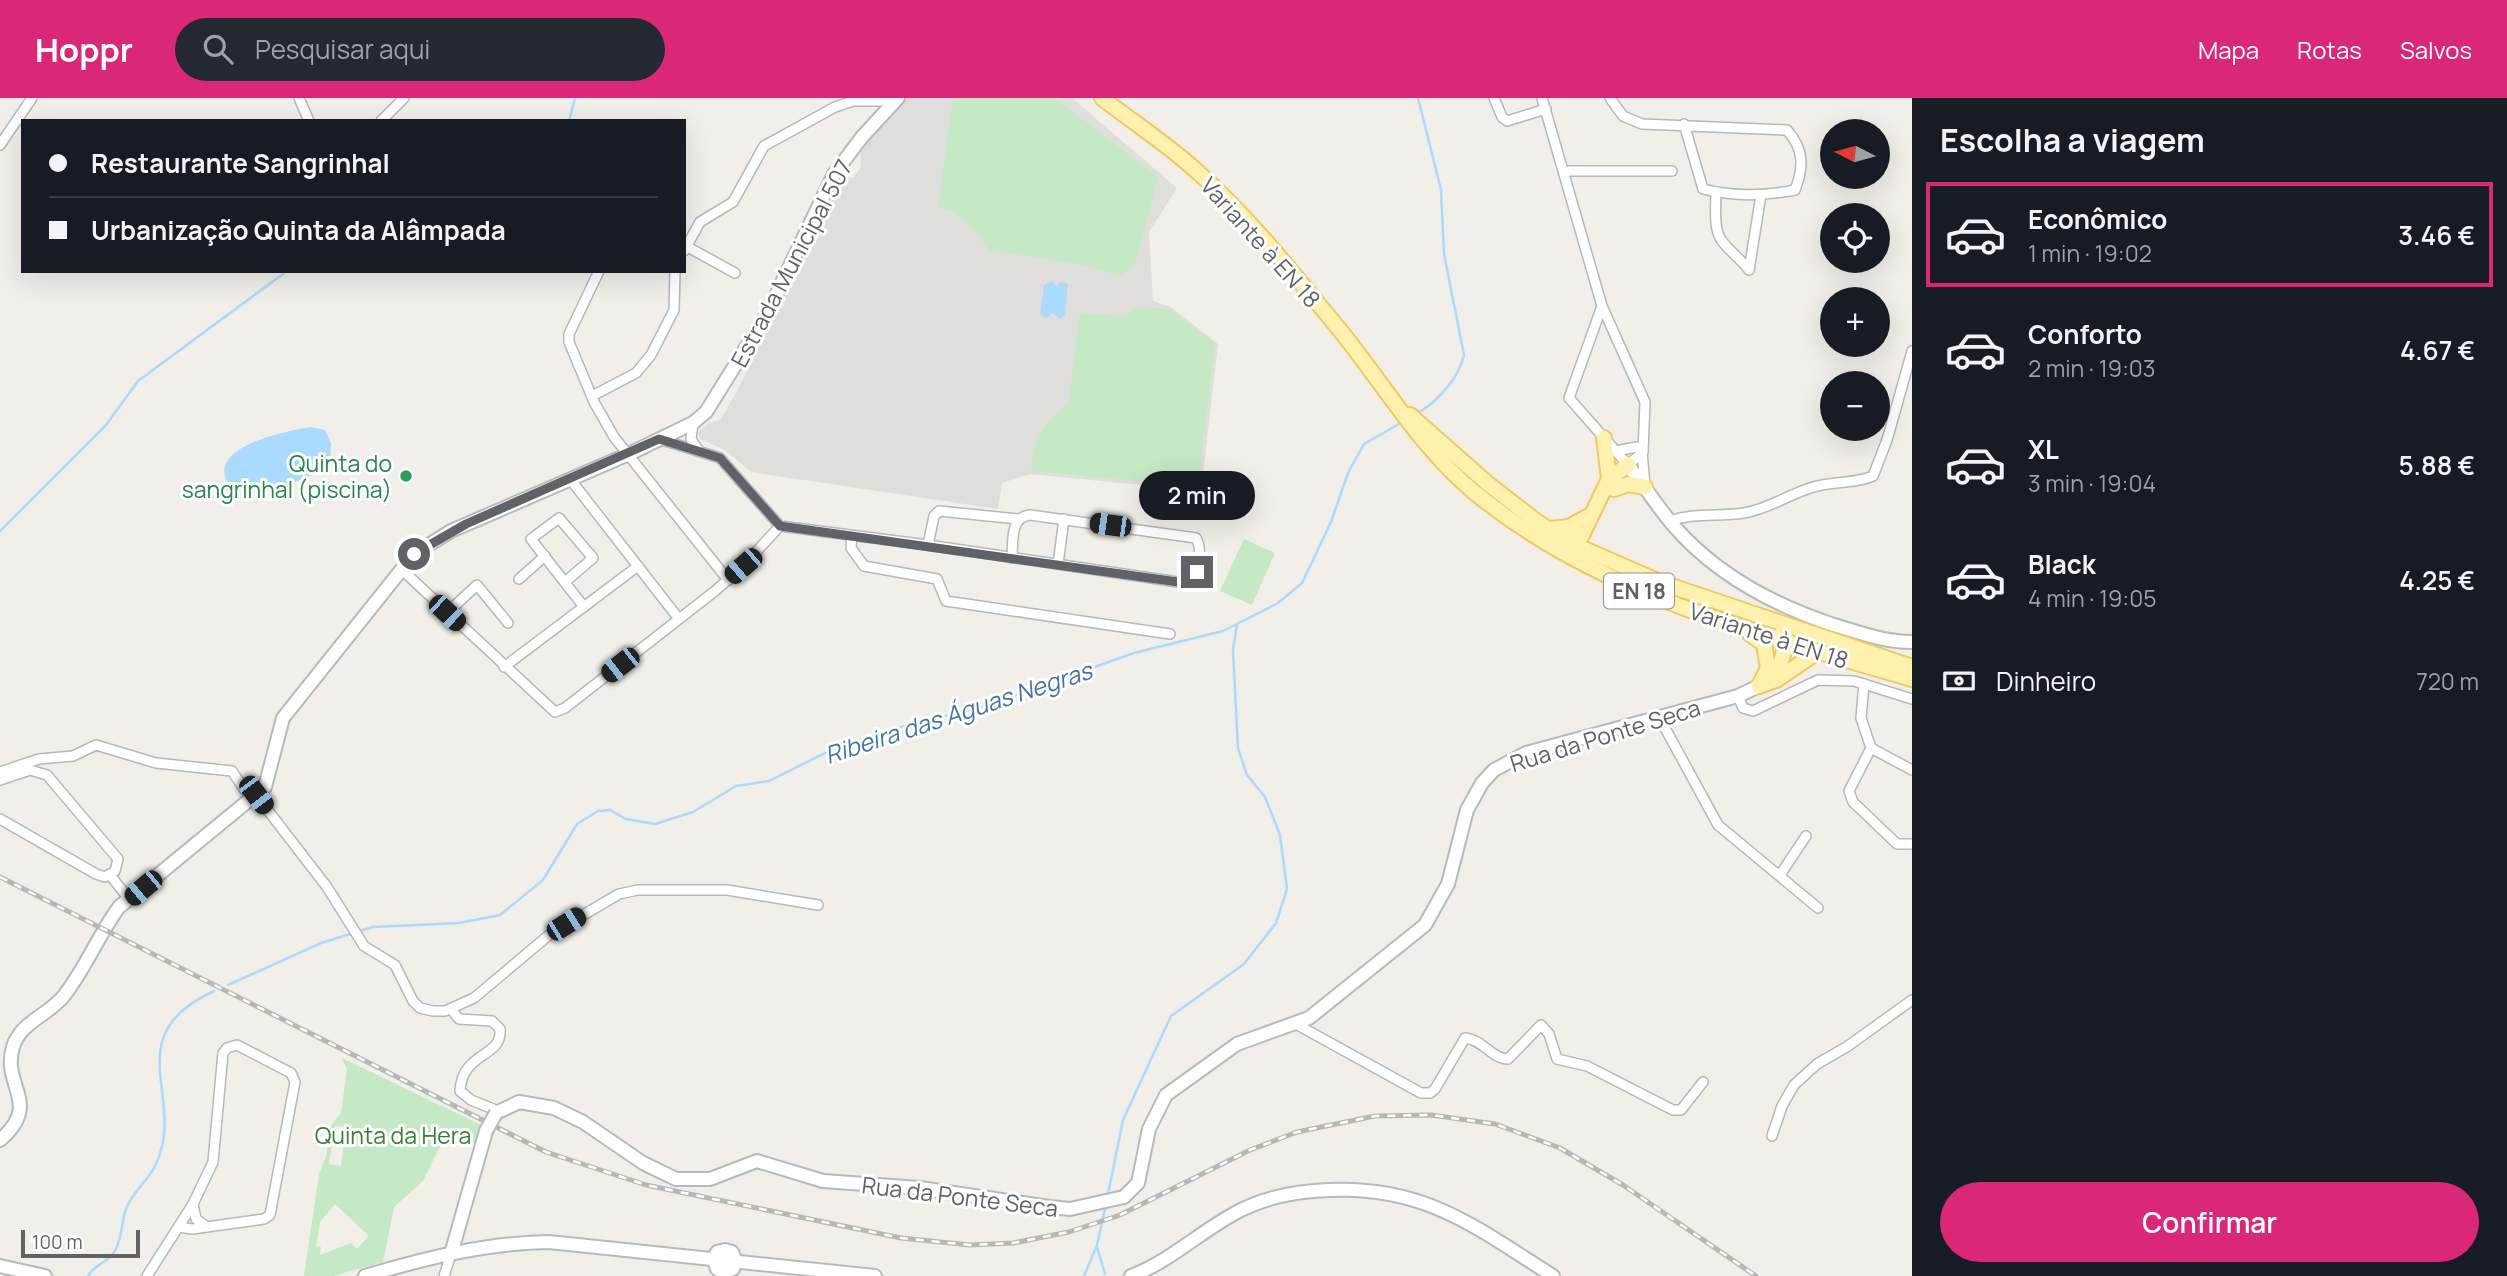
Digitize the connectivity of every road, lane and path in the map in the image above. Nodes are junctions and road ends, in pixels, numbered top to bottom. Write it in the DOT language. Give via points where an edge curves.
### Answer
graph roads {
  1 [pos="33,98"];
  2 [pos="299,98"];
  3 [pos="404,98"];
  4 [pos="1102,98"];
  5 [pos="1494,98"];
  6 [pos="1542,98"];
  7 [pos="1610,98"];
  8 [pos="897,100"];
  9 [pos="1546,109"];
  10 [pos="308,119"];
  11 [pos="383,119"];
  12 [pos="1684,124"];
  13 [pos="0,145"];
  14 [pos="1564,171"];
  15 [pos="1672,172"];
  16 [pos="1716,192"];
  17 [pos="1761,195"];
  18 [pos="686,246"];
  19 [pos="686,248"];
  20 [pos="598,273"];
  21 [pos="675,273"];
  22 [pos="735,273"];
  23 [pos="1602,306"];
  24 [pos="1912,351"];
  25 [pos="592,396"];
  26 [pos="693,424"];
  27 [pos="1604,438"];
  28 [pos="659,439"];
  29 [pos="1640,450"];
  30 [pos="1615,451"];
  31 [pos="699,452"];
  32 [pos="628,454"];
  33 [pos="1628,465"];
  34 [pos="570,479"];
  35 [pos="1611,484"];
  36 [pos="1645,486"];
  37 [pos="1018,519"];
  38 [pos="1064,519"];
  39 [pos="1670,521"];
  40 [pos="1586,524"];
  41 [pos="780,526"];
  42 [pos="852,536"];
  43 [pos="1548,536"];
  44 [pos="1569,542"];
  45 [pos="928,545"];
  46 [pos="1593,554"];
  47 [pos="545,556"];
  48 [pos="1012,558"];
  49 [pos="1058,565"];
  50 [pos="638,566"];
  51 [pos="401,569"];
  52 [pos="519,579"];
  53 [pos="728,580"];
  54 [pos="565,582"];
  55 [pos="584,607"];
  56 [pos="447,613"];
  57 [pos="679,619"];
  58 [pos="1772,621"];
  59 [pos="508,623"];
  60 [pos="1740,627"];
  61 [pos="1170,634"];
  62 [pos="1818,636"];
  63 [pos="1787,640"];
  64 [pos="1912,642"];
  65 [pos="1819,651"];
  66 [pos="505,667"];
  67 [pos="1912,667"];
  68 [pos="1772,674"];
  69 [pos="1912,679"];
  70 [pos="1864,684"];
  71 [pos="1759,686"];
  72 [pos="1738,696"];
  73 [pos="1912,699"];
  74 [pos="1659,718"];
  75 [pos="1871,748"];
  76 [pos="1912,770"];
  77 [pos="0,772"];
  78 [pos="0,780"];
  79 [pos="256,795"];
  80 [pos="0,818"];
  81 [pos="1806,836"];
  82 [pos="1912,844"];
  83 [pos="110,875"];
  84 [pos="1780,875"];
  85 [pos="129,899"];
  86 [pos="818,905"];
  87 [pos="1818,908"];
  88 [pos="1912,1000"];
  89 [pos="451,1009"];
  90 [pos="1294,1023"];
  91 [pos="1703,1082"];
  92 [pos="497,1112"];
  93 [pos="1772,1136"];
  94 [pos="0,1140"];
  95 [pos="193,1204"];
  96 [pos="179,1227"];
  97 [pos="207,1227"];
  98 [pos="451,1254"];
  99 [pos="0,1266"];
  100 [pos="1133,1275"];
  101 [pos="45,1276"];
  102 [pos="148,1276"];
  103 [pos="365,1276"];
  104 [pos="444,1276"];
  105 [pos="875,1276"];
  106 [pos="1553,1276"];
  1 -- 13 [label="street"];
  2 -- 10 [label="street"];
  3 -- 11 [label="street"];
  4 -- 43 [label="main road, Variante à EN 18 / EN 18" via="1202,175 1267,243 1400,406"];
  5 -- 9 [label="street" via="1507,121"];
  6 -- 9 [label="street"];
  7 -- 12 [label="street" via="1622,116 1642,124"];
  8 -- 18 [label="street" via="844,104 764,146 733,202 700,222"];
  8 -- 26 [label="street, Estrada Municipal 507" via="834,174 767,314 722,390"];
  9 -- 14 [label="street"];
  12 -- 16 [label="street" via="1703,188"];
  12 -- 17 [label="street" via="1787,130 1799,143 1801,174 1795,190"];
  14 -- 15 [label="street"];
  14 -- 23 [label="street"];
  16 -- 17 [label="street"];
  16 -- 17 [label="street" via="1721,241 1749,270"];
  19 -- 22 [label="street"];
  20 -- 25 [label="street" via="569,334"];
  21 -- 25 [label="street" via="674,310 651,355 636,373"];
  23 -- 27 [label="street" via="1569,398"];
  23 -- 29 [label="street" via="1645,402 1646,435"];
  24 -- 39 [label="street" via="1898,380 1886,440 1873,476 1809,488 1744,513 1698,514"];
  25 -- 32 [label="street" via="605,424"];
  26 -- 28 [label="street, Estrada Municipal 507"];
  26 -- 31 [label="street" via="691,439"];
  27 -- 30 [label="street"];
  27 -- 35 [label="main road"];
  28 -- 31 [label="street"];
  28 -- 32 [label="street, Estrada Municipal 507"];
  29 -- 30 [label="street"];
  29 -- 33 [label="street"];
  29 -- 36 [label="street"];
  30 -- 33 [label="street"];
  31 -- 41 [label="street" via="720,458"];
  32 -- 34 [label="street, Estrada Municipal 507"];
  32 -- 53 [label="street"];
  33 -- 35 [label="main road"];
  33 -- 36 [label="street"];
  34 -- 50 [label="street"];
  34 -- 51 [label="street, Estrada Municipal 507" via="451,531 414,554"];
  35 -- 36 [label="main road"];
  35 -- 40 [label="main road"];
  36 -- 39 [label="street"];
  37 -- 38 [label="street" via="1030,515"];
  37 -- 45 [label="street" via="939,511"];
  37 -- 48 [label="street"];
  38 -- 49 [label="street"];
  38 -- 49 [label="street" via="1196,538 1197,572 1185,583"];
  39 -- 64 [label="street" via="1718,567 1754,592 1792,611 1889,642"];
  40 -- 44 [label="main road"];
  40 -- 46 [label="main road"];
  41 -- 42 [label="street"];
  41 -- 53 [label="street"];
  42 -- 45 [label="street"];
  42 -- 61 [label="street" via="851,548 864,566 937,579 946,601"];
  43 -- 44 [label="main road"];
  43 -- 44 [label="main road, Variante à EN 18 / EN 18"];
  44 -- 46 [label="main road, Variante à EN 18 / EN 18"];
  44 -- 60 [label="main road, Variante à EN 18 / EN 18" via="1654,598"];
  45 -- 48 [label="street"];
  46 -- 58 [label="main road, Variante à EN 18 / EN 18"];
  47 -- 52 [label="street"];
  47 -- 54 [label="street"];
  47 -- 54 [label="street" via="531,539 558,518 593,558"];
  48 -- 49 [label="street"];
  50 -- 55 [label="street"];
  50 -- 57 [label="street"];
  51 -- 56 [label="street"];
  51 -- 79 [label="street, Estrada Municipal 507" via="283,718 271,771"];
  53 -- 57 [label="street"];
  54 -- 55 [label="street"];
  55 -- 66 [label="street"];
  56 -- 59 [label="street" via="477,585"];
  56 -- 66 [label="street"];
  57 -- 66 [label="street" via="555,712"];
  58 -- 62 [label="main road, Variante à EN 18 / EN 18"];
  58 -- 63 [label="main road"];
  60 -- 63 [label="main road, Variante à EN 18 / EN 18"];
  60 -- 68 [label="main road" via="1763,644"];
  62 -- 63 [label="main road"];
  62 -- 67 [label="main road, Variante à EN 18 / EN 18"];
  63 -- 65 [label="main road, Variante à EN 18 / EN 18"];
  63 -- 68 [label="main road"];
  65 -- 68 [label="main road"];
  65 -- 69 [label="main road, Variante à EN 18 / EN 18"];
  68 -- 71 [label="main road"];
  70 -- 72 [label="street" via="1818,680 1753,711 1743,708"];
  70 -- 73 [label="street"];
  70 -- 75 [label="street" via="1861,718"];
  71 -- 72 [label="street, Rua da Ponte Seca"];
  72 -- 74 [label="street, Rua da Ponte Seca"];
  74 -- 84 [label="street" via="1718,825"];
  74 -- 90 [label="street, Rua da Ponte Seca" via="1526,753 1493,770 1467,810 1448,884 1425,925 1310,1018"];
  75 -- 76 [label="street"];
  75 -- 82 [label="street" via="1850,791 1853,802 1897,844"];
  77 -- 79 [label="street" via="39,759 73,756 96,745 156,763 226,769"];
  78 -- 83 [label="street" via="30,770 47,775 118,859"];
  79 -- 85 [label="street, Estrada Municipal 507"];
  79 -- 89 [label="street" via="327,887 364,946 395,965 413,1001 420,1008"];
  80 -- 83 [label="street" via="96,874"];
  81 -- 84 [label="street"];
  83 -- 85 [label="street"];
  84 -- 87 [label="street"];
  85 -- 94 [label="street, Estrada Municipal 507" via="103,928 63,997 17,1039 11,1060 21,1113"];
  86 -- 89 [label="street" via="727,890 619,894 549,934 491,986"];
  88 -- 93 [label="street" via="1817,1064 1794,1085"];
  89 -- 92 [label="street" via="458,1019 492,1021 500,1028 495,1048 471,1061 460,1091"];
  90 -- 91 [label="street" via="1421,1093 1435,1088 1465,1038 1508,1059 1541,1025 1557,1059 1587,1066 1673,1110 1681,1110"];
  90 -- 92 [label="street, Rua da Ponte Seca" via="1237,1044 1182,1080 1156,1111 1133,1190 1124,1197 1069,1209 920,1188 823,1181 757,1161 710,1178 677,1180 554,1108 519,1102"];
  92 -- 98 [label="street, bridge" via="486,1131"];
  95 -- 96 [label="street"];
  95 -- 97 [label="street" via="196,1219"];
  95 -- 97 [label="street" via="205,1184 217,1140 223,1053 237,1045 291,1073 295,1082 268,1217"];
  96 -- 97 [label="street"];
  96 -- 102 [label="street"];
  98 -- 103 [label="street"];
  98 -- 104 [label="street"];
  98 -- 105 [label="street" via="505,1243 549,1242 713,1259 725,1250 736,1262"];
  99 -- 101 [label="street"];
  100 -- 106 [label="street" via="1243,1209 1301,1192 1356,1189 1399,1194 1431,1204 1464,1219"];
}
